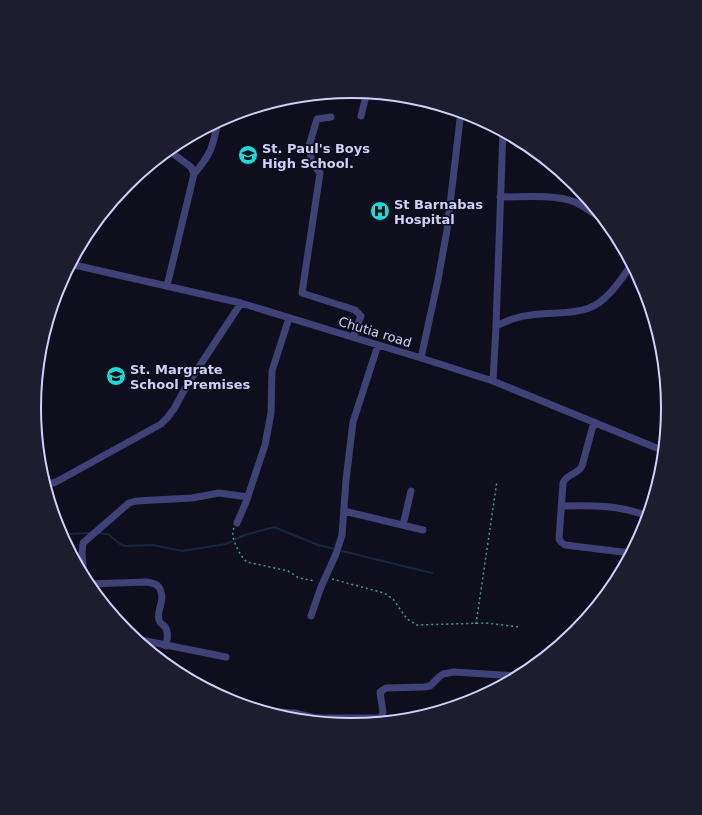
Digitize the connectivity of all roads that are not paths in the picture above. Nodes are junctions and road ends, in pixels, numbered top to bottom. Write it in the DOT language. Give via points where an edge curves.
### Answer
graph roads {
  1 [pos="366,98"];
  2 [pos="361,116"];
  3 [pos="460,117"];
  4 [pos="331,118"];
  5 [pos="216,128"];
  6 [pos="503,137"];
  7 [pos="173,154"];
  8 [pos="194,174"];
  9 [pos="500,197"];
  10 [pos="591,212"];
  11 [pos="76,265"];
  12 [pos="628,269"];
  13 [pos="167,286"];
  14 [pos="241,303"];
  15 [pos="289,318"];
  16 [pos="496,326"];
  17 [pos="352,337"];
  18 [pos="378,345"];
  19 [pos="421,358"];
  20 [pos="493,381"];
  21 [pos="594,422"];
  22 [pos="658,448"];
  23 [pos="51,483"];
  24 [pos="411,491"];
  25 [pos="248,497"];
  26 [pos="561,506"];
  27 [pos="344,511"];
  28 [pos="642,514"];
  29 [pos="237,523"];
  30 [pos="403,525"];
  31 [pos="423,530"];
  32 [pos="625,552"];
  33 [pos="83,562"];
  34 [pos="96,584"];
  35 [pos="311,616"];
  36 [pos="148,642"];
  37 [pos="166,646"];
  38 [pos="226,658"];
  39 [pos="507,675"];
  40 [pos="382,716"];
  1 -- 2 [label="street"];
  3 -- 19 [label="street" via="447,230"];
  4 -- 17 [label="street" via="317,119 309,146 312,163 320,173 302,293 355,310 361,316"];
  5 -- 8 [label="street" via="212,148"];
  6 -- 9 [label="street"];
  7 -- 8 [label="street" via="191,167"];
  8 -- 13 [label="street"];
  9 -- 10 [label="street" via="569,200"];
  9 -- 16 [label="street"];
  11 -- 13 [label="street, Chutia road"];
  12 -- 16 [label="street" via="601,301 590,308 530,315"];
  13 -- 14 [label="street, Chutia road"];
  14 -- 15 [label="street, Chutia road"];
  14 -- 23 [label="street" via="168,418"];
  15 -- 17 [label="street, Chutia road"];
  15 -- 25 [label="street" via="272,371 271,413 267,439"];
  16 -- 20 [label="street"];
  17 -- 18 [label="street, Chutia road"];
  18 -- 19 [label="street, Chutia road"];
  18 -- 27 [label="street" via="353,422"];
  19 -- 20 [label="street, Chutia road"];
  20 -- 21 [label="street, Chutia road"];
  21 -- 22 [label="street, Chutia road"];
  21 -- 26 [label="street" via="582,466 579,471 564,480"];
  24 -- 30 [label="street"];
  25 -- 29 [label="street"];
  25 -- 33 [label="street" via="219,493 129,503 83,544"];
  26 -- 28 [label="street" via="615,507"];
  26 -- 32 [label="street" via="560,542 565,545"];
  27 -- 30 [label="street"];
  27 -- 35 [label="street" via="342,535"];
  30 -- 31 [label="street"];
  34 -- 37 [label="street" via="156,584 163,594 158,616 168,633"];
  36 -- 37 [label="street"];
  37 -- 38 [label="street"];
  39 -- 40 [label="street" via="454,672 443,674 430,686 392,687 382,690"];
}
